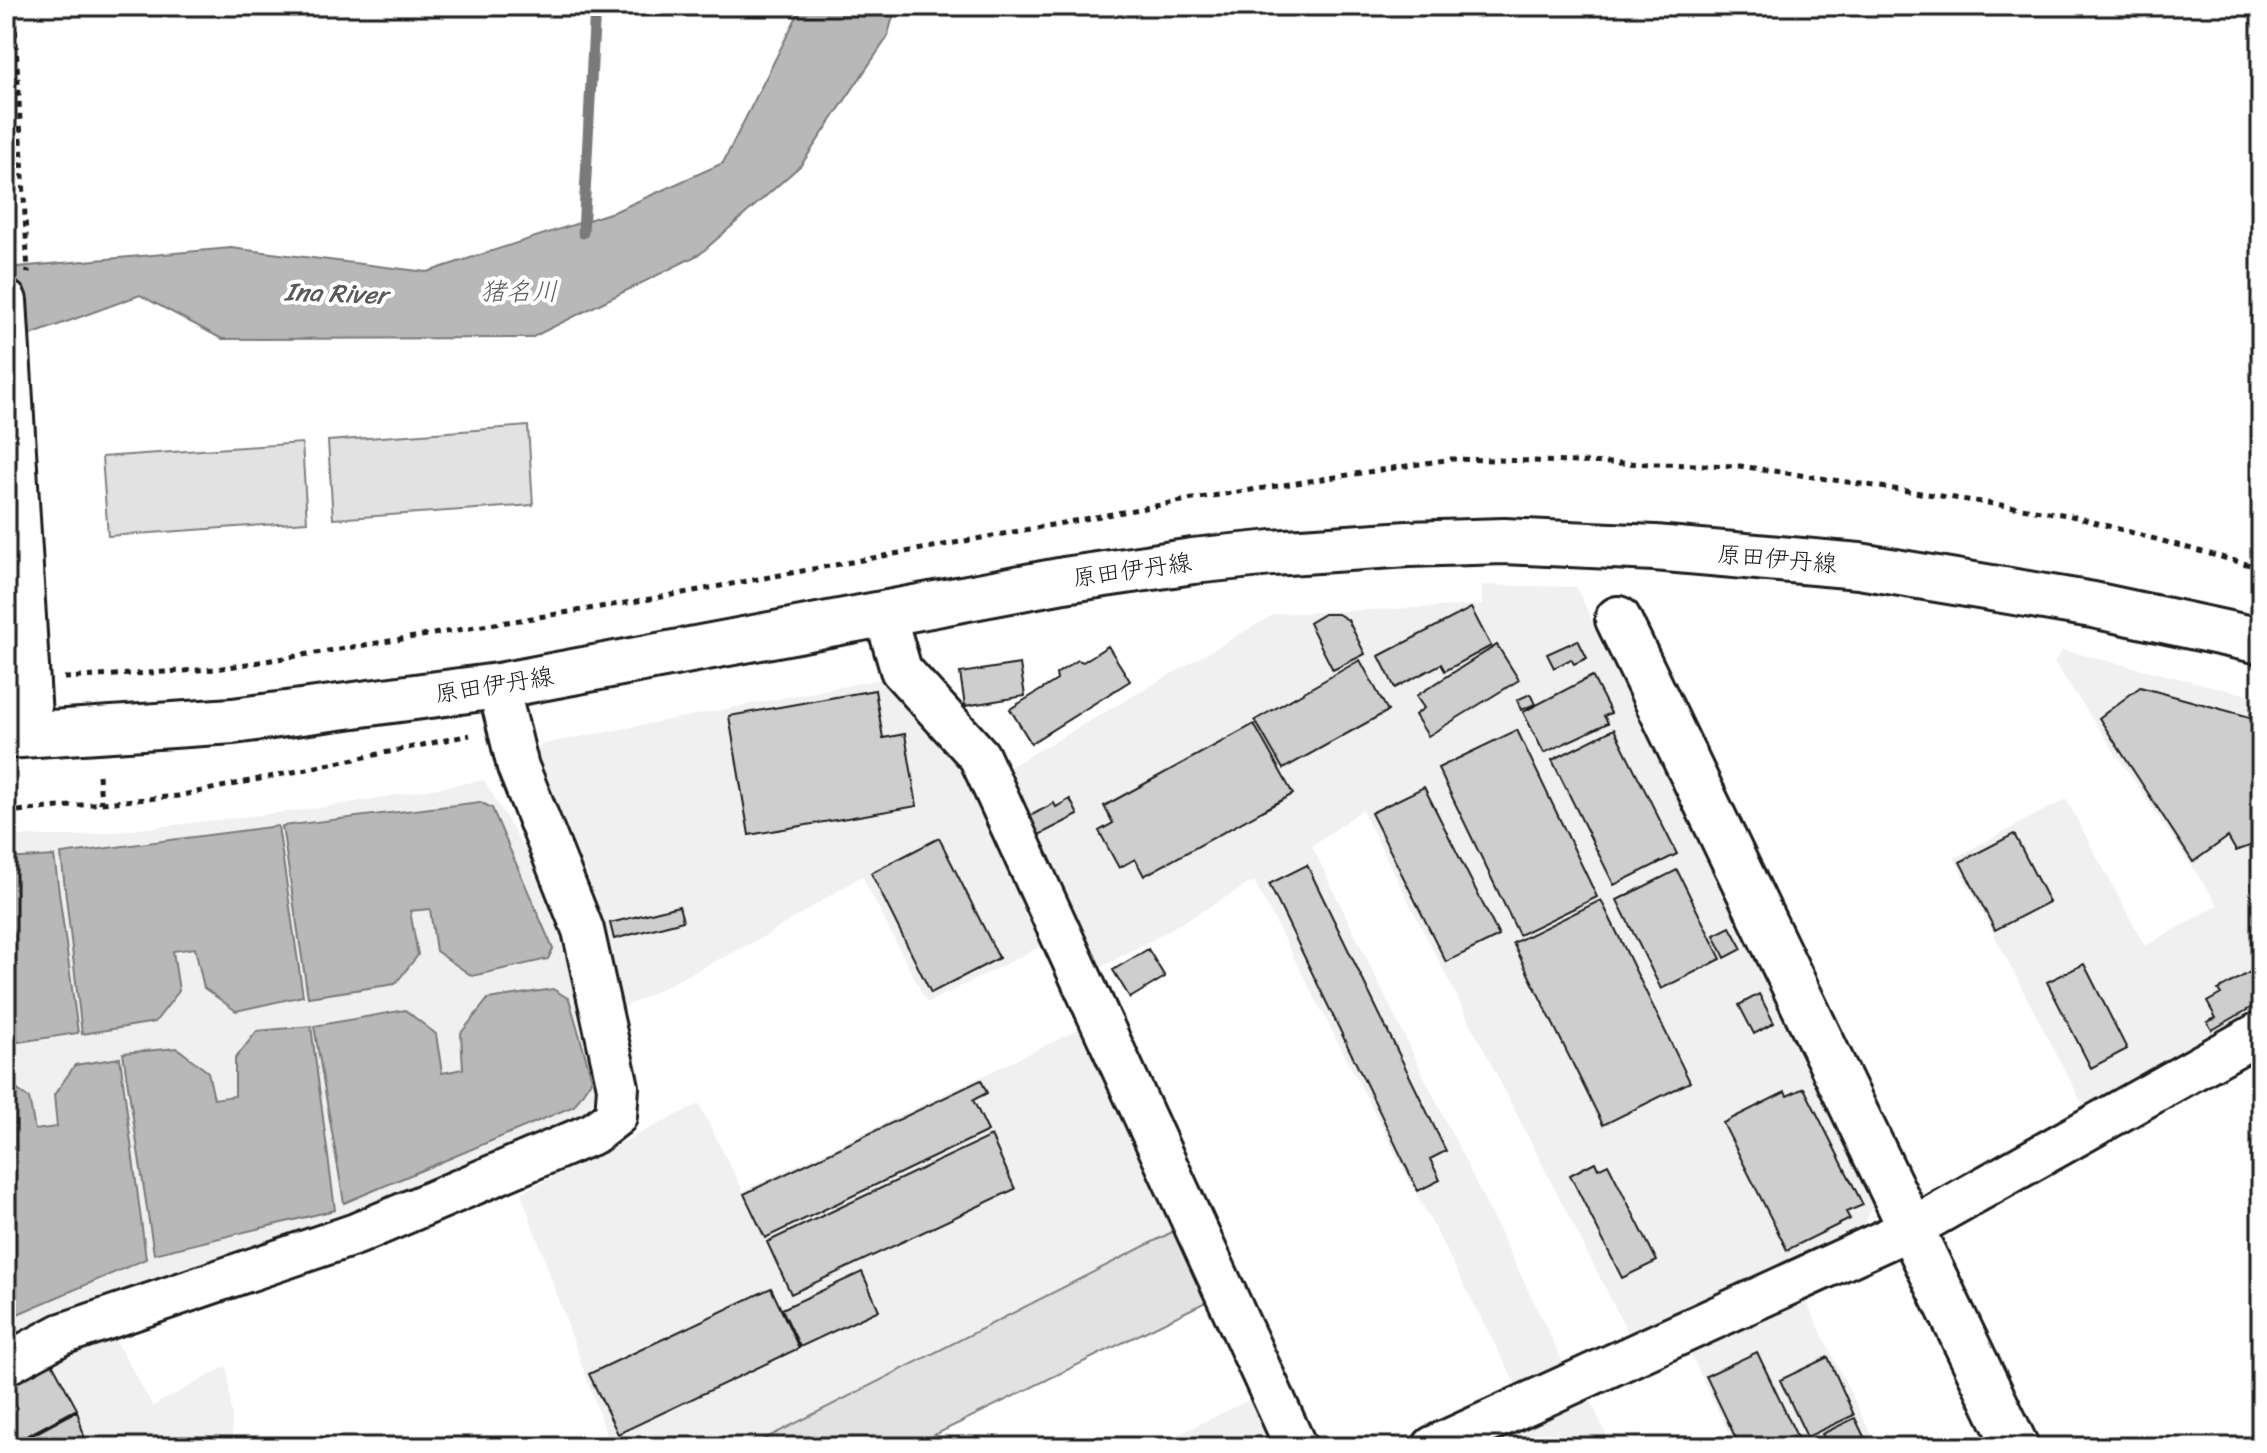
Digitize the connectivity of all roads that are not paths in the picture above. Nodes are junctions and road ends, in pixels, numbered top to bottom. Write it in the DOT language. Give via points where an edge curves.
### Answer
graph roads {
  1 [pos="6,301"];
  2 [pos="885,615"];
  3 [pos="1618,619"];
  4 [pos="2261,641"];
  5 [pos="503,706"];
  6 [pos="19,735"];
  7 [pos="2261,1032"];
  8 [pos="1912,1228"];
  9 [pos="6,1364"];
  10 [pos="1296,1447"];
  11 [pos="1433,1447"];
  12 [pos="2016,1447"];
  1 -- 6 [label="street" via="28,663"];
  2 -- 4 [label="street, 原田伊丹線" via="1193,561 1504,541 1859,566 2093,605"];
  2 -- 5 [label="street, 原田伊丹線"];
  2 -- 10 [label="street" via="901,670 979,756"];
  3 -- 8 [label="street"];
  5 -- 6 [label="street, 原田伊丹線"];
  5 -- 9 [label="street" via="518,767 583,930 618,1087 616,1116 594,1133 356,1234 62,1334"];
  7 -- 8 [label="street"];
  8 -- 11 [label="street"];
  8 -- 12 [label="street"];
}
